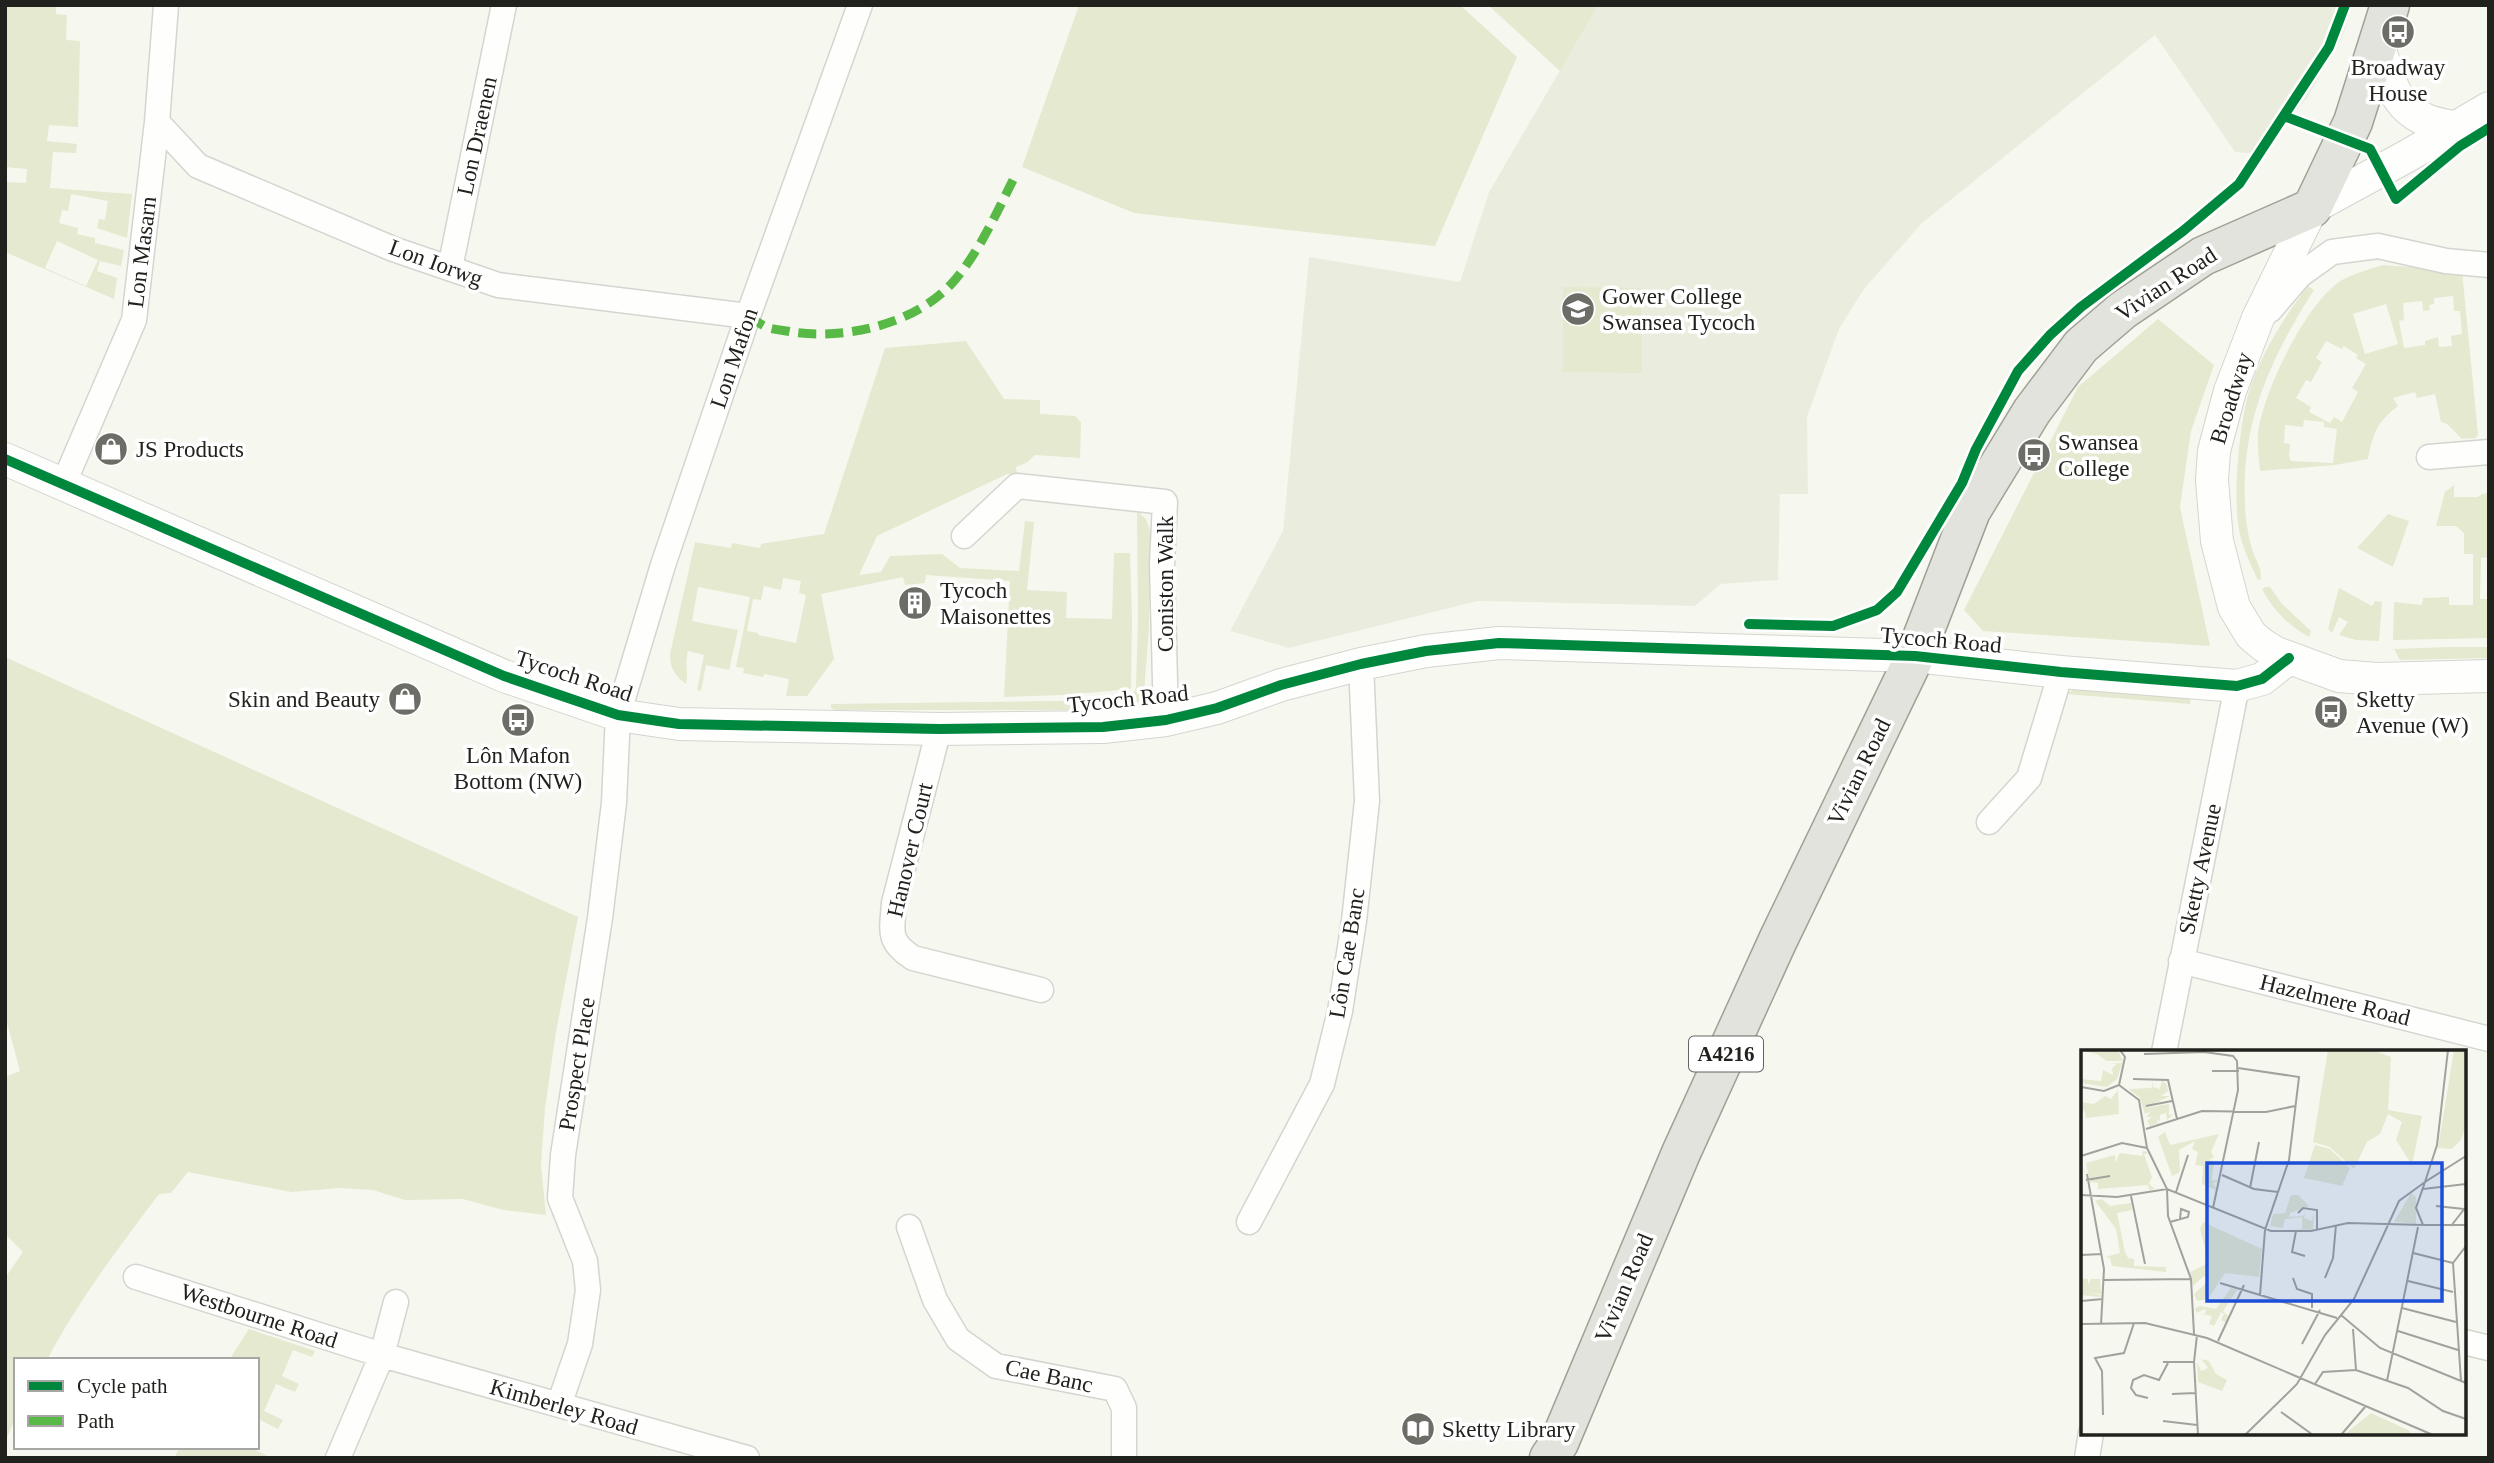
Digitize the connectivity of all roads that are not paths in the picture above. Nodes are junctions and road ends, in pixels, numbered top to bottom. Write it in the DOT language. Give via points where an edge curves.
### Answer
graph roads {
  1 [pos="166,5"];
  2 [pos="504,5"];
  3 [pos="860,5"];
  4 [pos="2390,5"];
  5 [pos="2378,42"];
  6 [pos="2489,108"];
  7 [pos="157,122"];
  8 [pos="2456,128"];
  9 [pos="2340,149"];
  10 [pos="2312,208"];
  11 [pos="2203,256"];
  12 [pos="2489,265"];
  13 [pos="450,268"];
  14 [pos="748,316"];
  15 [pos="2254,328"];
  16 [pos="2489,453"];
  17 [pos="2429,457"];
  18 [pos="5,459"];
  19 [pos="63,485"];
  20 [pos="964,536"];
  21 [pos="1915,656"];
  22 [pos="2288,658"];
  23 [pos="1362,664"];
  24 [pos="2061,672"];
  25 [pos="2489,676"];
  26 [pos="2237,686"];
  27 [pos="618,715"];
  28 [pos="1166,720"];
  29 [pos="939,729"];
  30 [pos="1989,822"];
  31 [pos="2181,961"];
  32 [pos="1041,990"];
  33 [pos="2489,1039"];
  34 [pos="2164,1050"];
  35 [pos="1249,1222"];
  36 [pos="909,1227"];
  37 [pos="136,1278"];
  38 [pos="396,1302"];
  39 [pos="2466,1342"];
  40 [pos="2489,1348"];
  41 [pos="382,1355"];
  42 [pos="559,1405"];
  43 [pos="2091,1435"];
  44 [pos="338,1458"];
  45 [pos="747,1458"];
  46 [pos="1124,1458"];
  47 [pos="1549,1458"];
  48 [pos="2087,1458"];
  1 -- 7 [label="street, Lon Masarn"];
  2 -- 13 [label="street, Lon Draenen"];
  3 -- 14 [label="street, Lon Mafon"];
  4 -- 5 [label="main road, A4216"];
  5 -- 8 [label="street" via="2400,102 2424,119"];
  5 -- 9 [label="main road, A4216"];
  6 -- 8 [label="street"];
  7 -- 13 [label="street, Lon Iorwg" via="198,166"];
  7 -- 19 [label="street, Lon Masarn" via="134,320"];
  8 -- 10 [label="street"];
  9 -- 10 [label="main road, A4216"];
  9 -- 11 [label="main road, A4216"];
  10 -- 11 [label="main road, Vivian Road / A4216"];
  10 -- 15 [label="street, Broadway"];
  11 -- 21 [label="main road, Vivian Road / A4216" via="2123,310 2081,346 2032,411 1971,510"];
  12 -- 15 [label="street" via="2378,246 2332,252 2300,275"];
  13 -- 14 [label="street, Lon Iorwg" via="498,285"];
  14 -- 27 [label="street, Lon Mafon" via="663,565"];
  15 -- 22 [label="street, Broadway" via="2218,431 2212,480 2214,516 2234,607 2243,625 2263,645"];
  16 -- 17 [label="street"];
  18 -- 19 [label="street, Tycoch Road"];
  19 -- 27 [label="street, Tycoch Road" via="504,676"];
  20 -- 28 [label="street, Coniston Walk" via="1017,486 1165,502"];
  21 -- 23 [label="street, Tycoch Road" via="1499,643"];
  21 -- 24 [label="street, Tycoch Road"];
  21 -- 47 [label="main road, Vivian Road / A4216" via="1778,940"];
  22 -- 25 [label="street, Broadway" via="2339,676 2377,680"];
  22 -- 26 [label="street, Tycoch Road" via="2262,679"];
  23 -- 28 [label="street, Tycoch Road"];
  23 -- 35 [label="street, Lôn Cae Banc" via="1367,801 1340,1011 1322,1084"];
  24 -- 26 [label="street, Tycoch Road"];
  24 -- 30 [label="street" via="2029,778"];
  26 -- 31 [label="street, Sketty Avenue"];
  27 -- 29 [label="street, Tycoch Road" via="679,724"];
  27 -- 42 [label="street, Prospect Place" via="614,803 560,1198 585,1261 588,1290 580,1344"];
  28 -- 29 [label="street, Tycoch Road" via="1102,727"];
  29 -- 32 [label="street, Hanover Court" via="894,903 892,930 898,948 914,958"];
  31 -- 33 [label="street, Hazelmere Road"];
  31 -- 34 [label="street, Sketty Avenue"];
  36 -- 46 [label="street, Cae Banc" via="935,1300 958,1339 996,1366 1115,1389 1124,1408"];
  37 -- 41 [label="street, Westbourne Road"];
  38 -- 41 [label="street"];
  39 -- 40 [label="street"];
  41 -- 42 [label="street, Kimberley Road"];
  41 -- 44 [label="street"];
  42 -- 45 [label="street, Kimberley Road"];
  43 -- 48 [label="street"];
}
